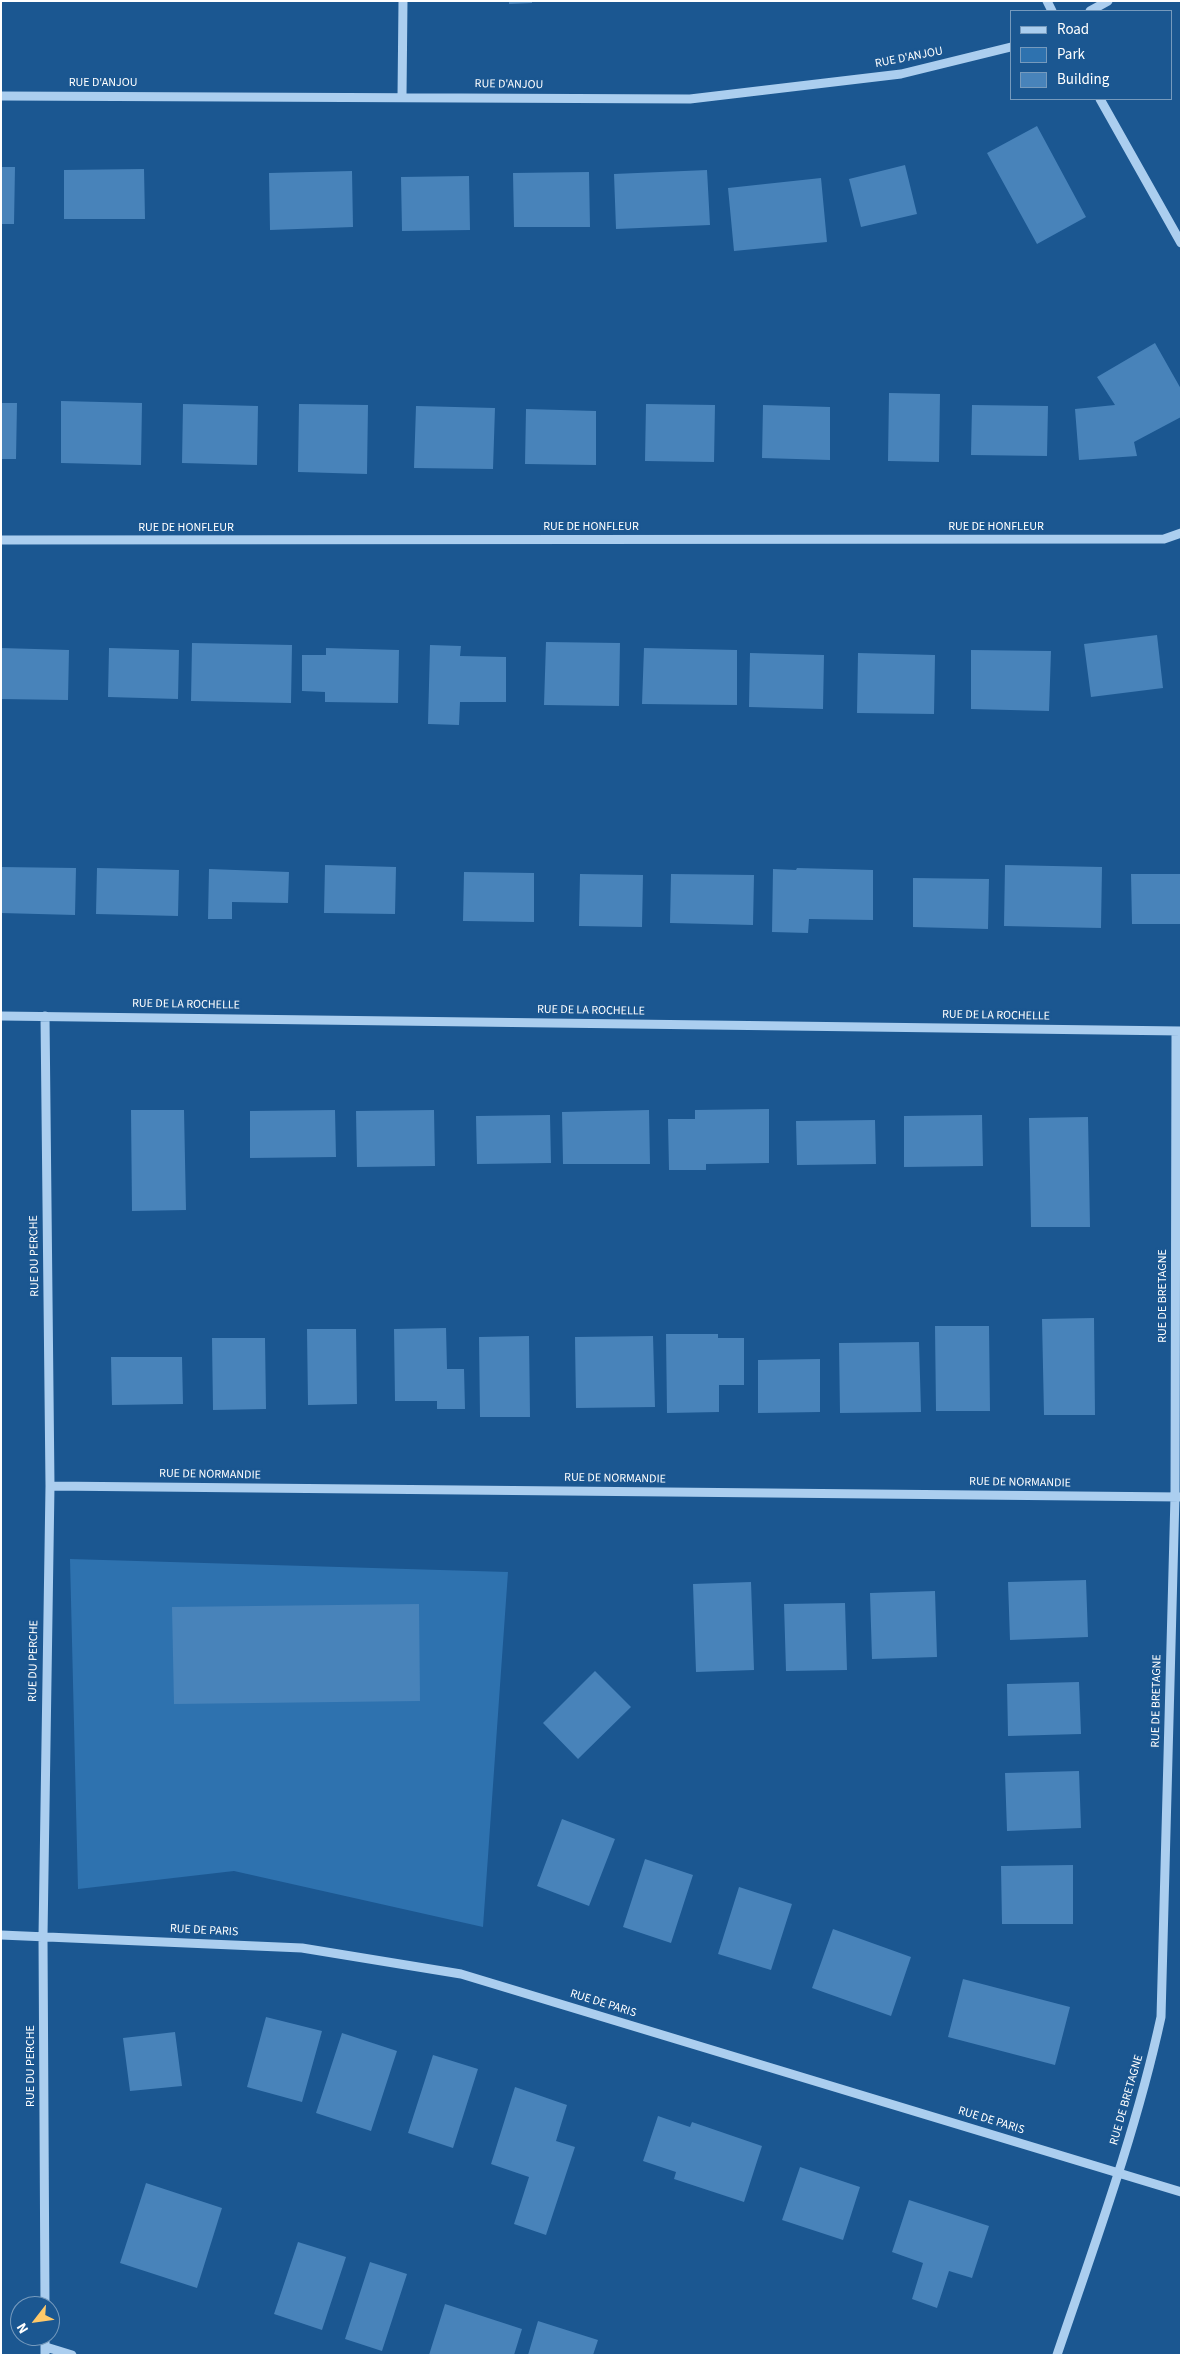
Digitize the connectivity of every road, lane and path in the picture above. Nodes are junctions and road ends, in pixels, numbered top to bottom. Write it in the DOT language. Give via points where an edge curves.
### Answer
graph roads {
  1 [pos="403,1"];
  2 [pos="1108,1"];
  3 [pos="1092,10"];
  4 [pos="1010,47"];
  5 [pos="1,96"];
  6 [pos="402,96"];
  7 [pos="1101,100"];
  8 [pos="1181,243"];
  9 [pos="1181,533"];
  10 [pos="1,540"];
  11 [pos="1,1016"];
  12 [pos="45,1016"];
  13 [pos="1179,1031"];
  14 [pos="50,1486"];
  15 [pos="1178,1496"];
  16 [pos="1,1935"];
  17 [pos="43,1936"];
  18 [pos="1119,2174"];
  19 [pos="1181,2192"];
  20 [pos="45,2296"];
  21 [pos="45,2351"];
  22 [pos="72,2355"];
  23 [pos="1057,2355"];
  1 -- 6 [label="street"];
  2 -- 3 [label="street"];
  4 -- 6 [label="street, RUE D'ANJOU" via="901,74 690,99"];
  5 -- 6 [label="street, RUE D'ANJOU"];
  7 -- 8 [label="street"];
  9 -- 10 [label="street, RUE DE HONFLEUR" via="1164,539"];
  11 -- 12 [label="street, RUE DE LA ROCHELLE"];
  12 -- 13 [label="street, RUE DE LA ROCHELLE"];
  12 -- 14 [label="street, RUE DU PERCHE"];
  13 -- 15 [label="street, RUE DE BRETAGNE"];
  14 -- 15 [label="street, RUE DE NORMANDIE"];
  14 -- 17 [label="street, RUE DU PERCHE"];
  15 -- 18 [label="street, RUE DE BRETAGNE" via="1161,2017"];
  16 -- 17 [label="street, RUE DE PARIS"];
  17 -- 18 [label="street, RUE DE PARIS" via="302,1948 461,1974"];
  17 -- 20 [label="street, RUE DU PERCHE"];
  18 -- 19 [label="street, RUE DE PARIS"];
  18 -- 23 [label="street, RUE DE BRETAGNE"];
  21 -- 22 [label="street"];
}
